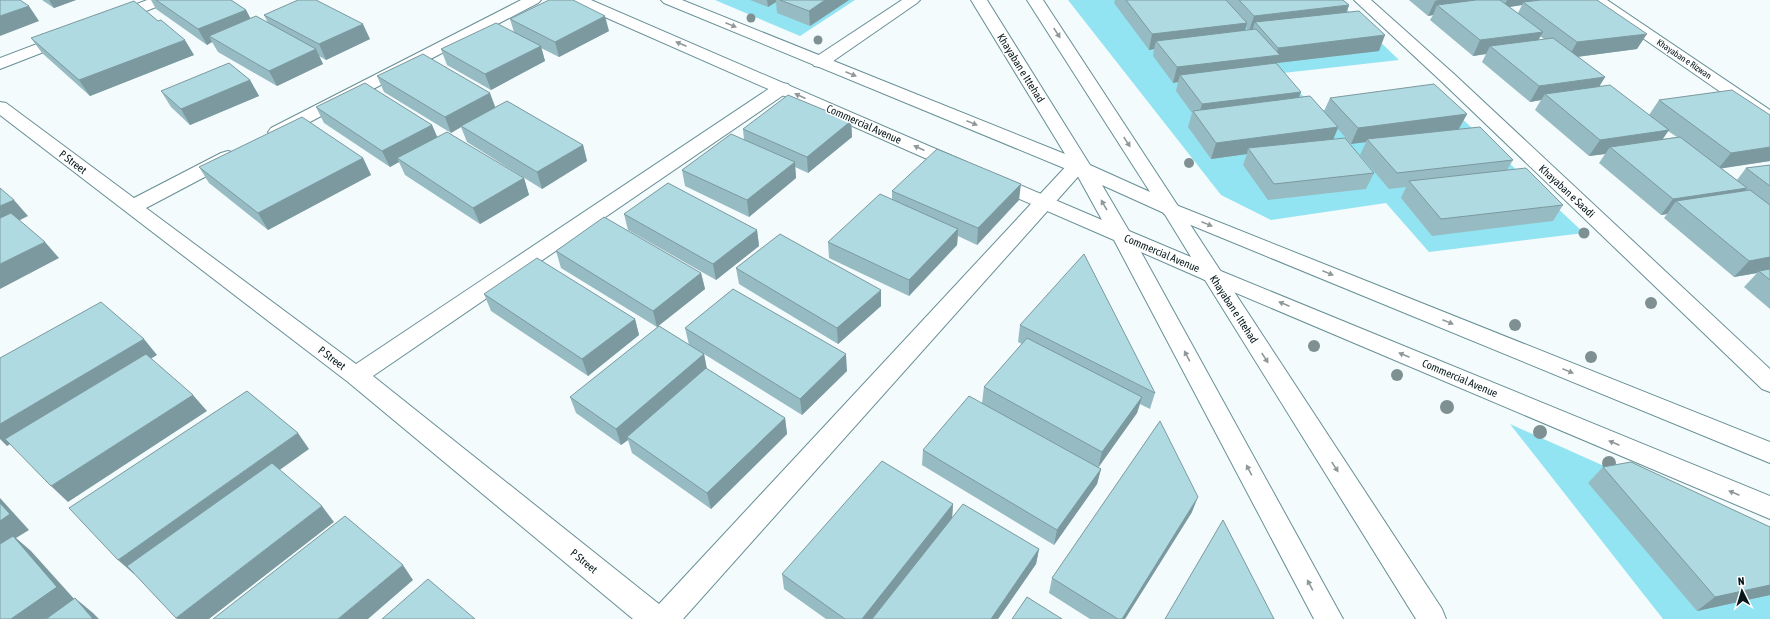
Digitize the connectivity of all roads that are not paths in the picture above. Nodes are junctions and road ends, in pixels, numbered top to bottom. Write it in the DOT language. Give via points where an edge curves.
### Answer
graph roads {
  1 [pos="161,0"];
  2 [pos="533,0"];
  3 [pos="578,0"];
  4 [pos="669,0"];
  5 [pos="912,0"];
  6 [pos="979,0"];
  7 [pos="1035,0"];
  8 [pos="1362,0"];
  9 [pos="1597,0"];
  10 [pos="102,23"];
  11 [pos="80,32"];
  12 [pos="820,62"];
  13 [pos="0,64"];
  14 [pos="782,88"];
  15 [pos="0,107"];
  16 [pos="1770,118"];
  17 [pos="265,138"];
  18 [pos="244,149"];
  19 [pos="1080,168"];
  20 [pos="1044,203"];
  21 [pos="132,207"];
  22 [pos="1171,209"];
  23 [pos="1122,236"];
  24 [pos="1211,274"];
  25 [pos="356,376"];
  26 [pos="1770,383"];
  27 [pos="1770,453"];
  28 [pos="1770,508"];
  29 [pos="655,619"];
  30 [pos="664,619"];
  31 [pos="1329,619"];
  32 [pos="1432,619"];
  1 -- 10 [label="street"];
  2 -- 17 [label="street"];
  14 -- 3 [label="street, Commercial Avenue, one-way"];
  4 -- 12 [label="street, one-way"];
  5 -- 12 [label="street"];
  6 -- 19 [label="street, Khayaban e Ittehad"];
  7 -- 22 [label="street, Khayaban e Ittehad, one-way"];
  8 -- 26 [label="street, Khayaban e Saadi"];
  9 -- 16 [label="street, Khayaban e Rizwan"];
  11 -- 13 [label="street"];
  12 -- 19 [label="street, one-way"];
  20 -- 14 [label="street, Commercial Avenue, one-way"];
  14 -- 25 [label="street"];
  15 -- 21 [label="street, P Street"];
  18 -- 21 [label="street"];
  19 -- 20 [label="street"];
  19 -- 22 [label="street"];
  23 -- 19 [label="street, Khayaban e Ittehad, one-way"];
  20 -- 23 [label="street, Commercial Avenue"];
  20 -- 30 [label="street"];
  21 -- 25 [label="street, P Street"];
  22 -- 24 [label="street, Khayaban e Ittehad"];
  22 -- 27 [label="street, one-way"];
  23 -- 24 [label="street, Commercial Avenue"];
  31 -- 23 [label="street, Khayaban e Ittehad, one-way"];
  28 -- 24 [label="street, Commercial Avenue, one-way"];
  24 -- 32 [label="street, Khayaban e Ittehad, one-way"];
  25 -- 29 [label="street, P Street"];
}
